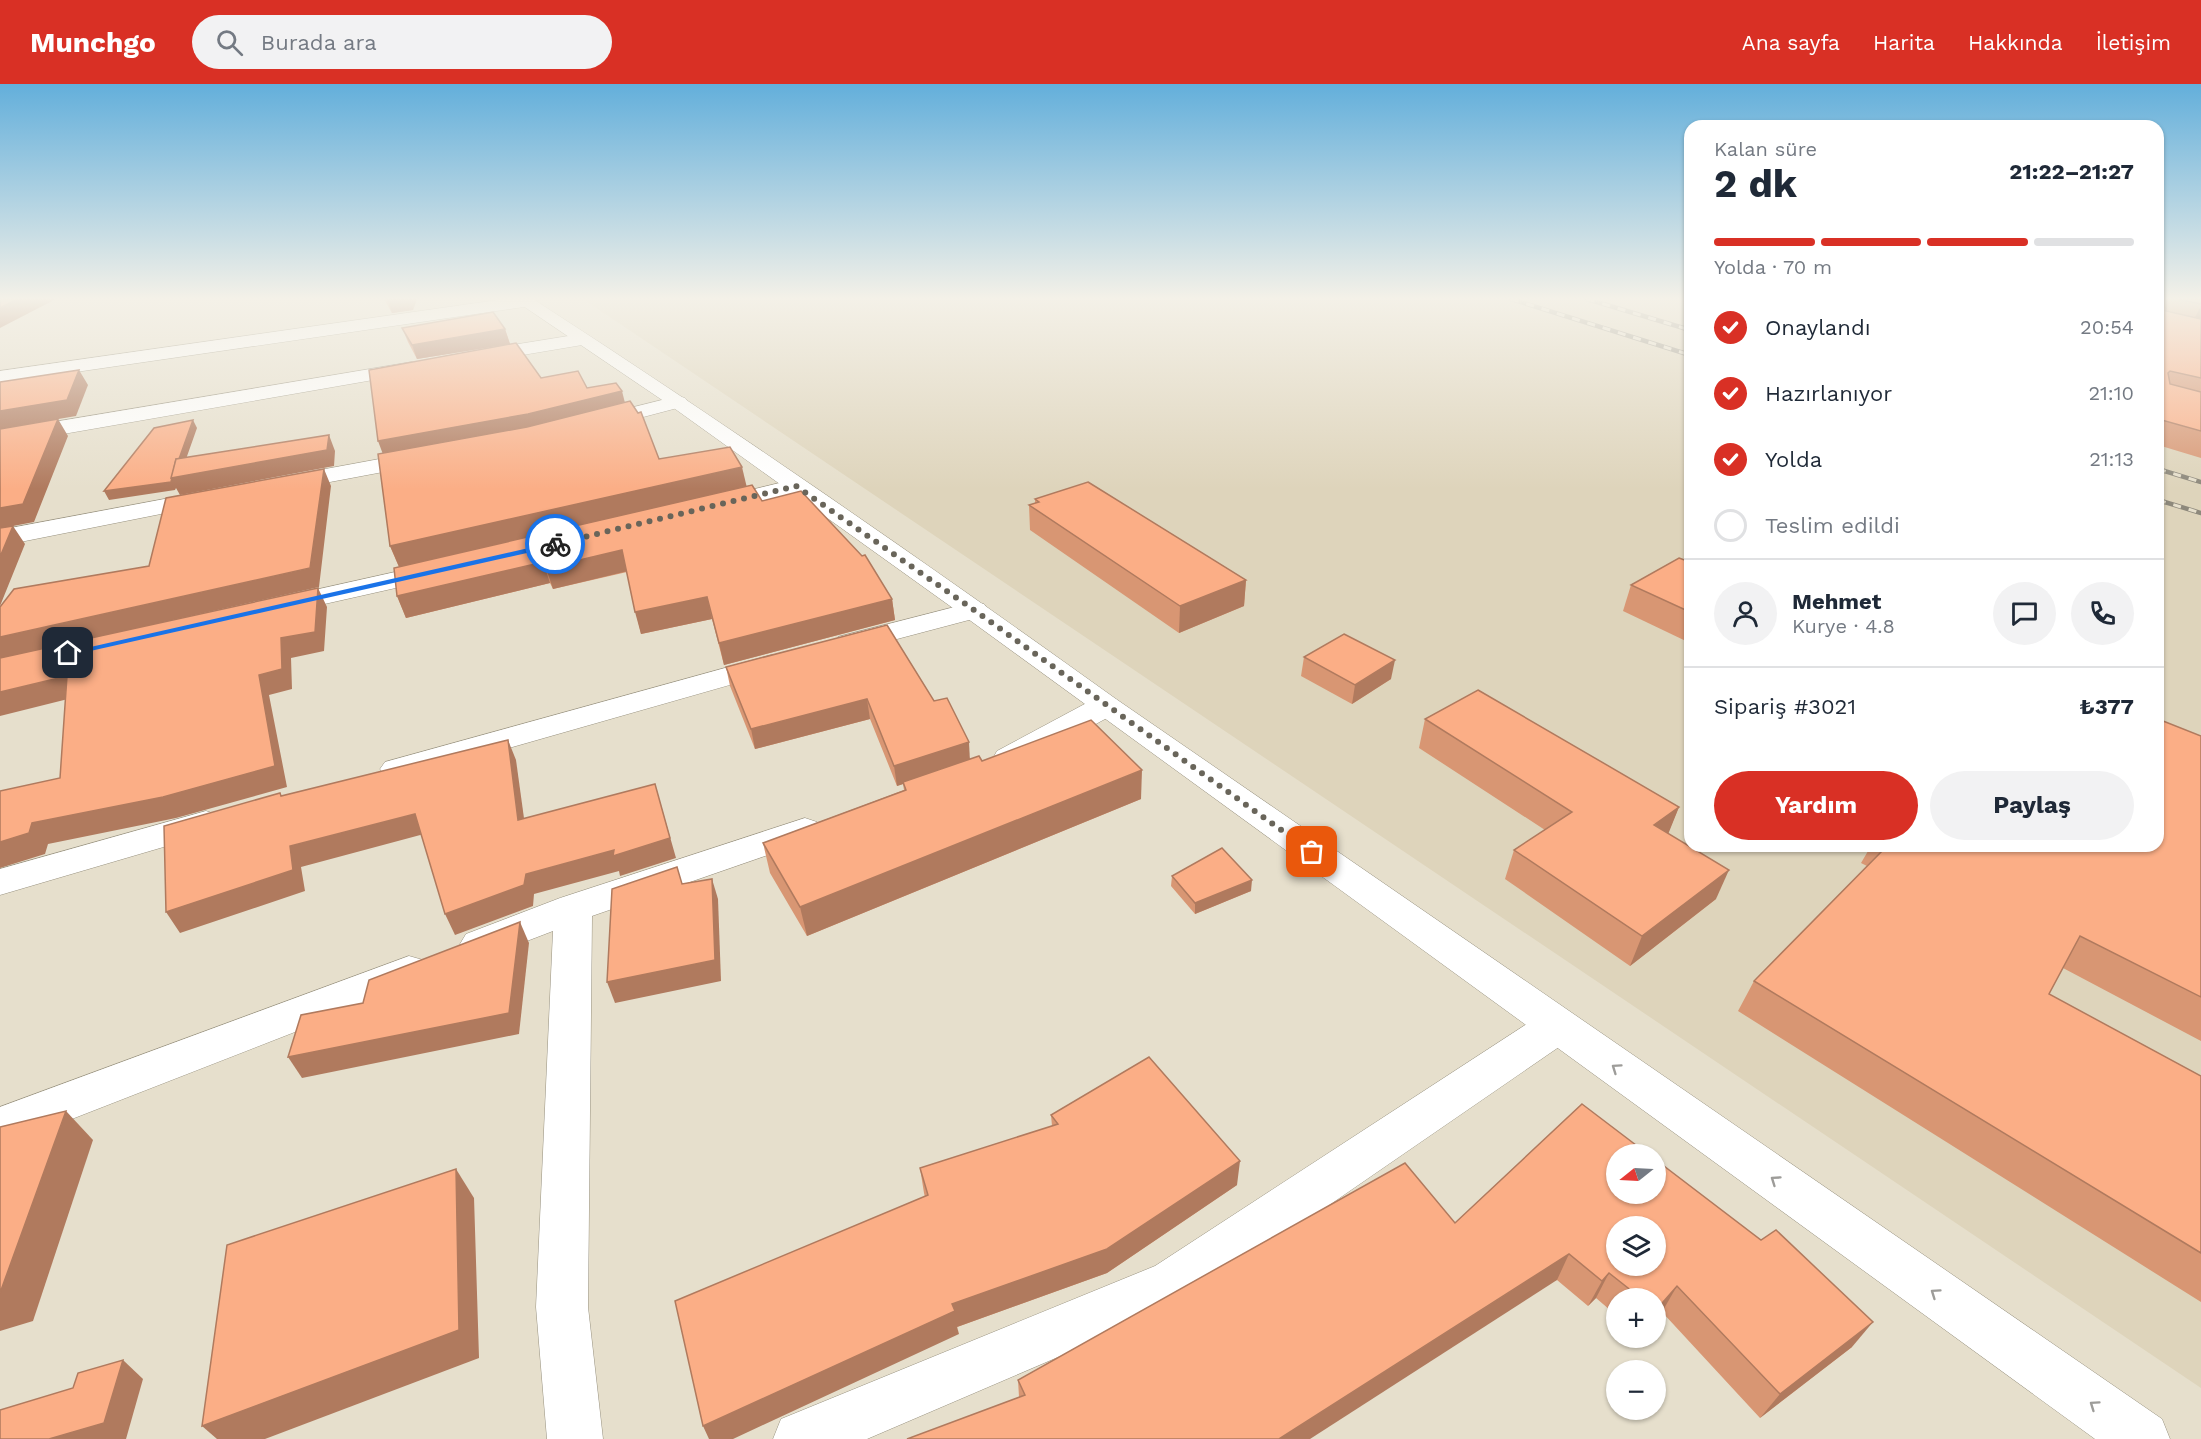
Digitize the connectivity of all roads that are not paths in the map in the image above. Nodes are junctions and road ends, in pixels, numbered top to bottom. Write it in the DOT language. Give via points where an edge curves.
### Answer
graph roads {
  1 [pos="106,362"];
  2 [pos="616,362"];
  3 [pos="429,365"];
  4 [pos="0,378"];
  5 [pos="678,402"];
  6 [pos="578,428"];
  7 [pos="0,438"];
  8 [pos="442,455"];
  9 [pos="796,486"];
  10 [pos="256,489"];
  11 [pos="233,494"];
  12 [pos="694,511"];
  13 [pos="0,538"];
  14 [pos="467,564"];
  15 [pos="974,610"];
  16 [pos="250,612"];
  17 [pos="1105,706"];
  18 [pos="978,772"];
  19 [pos="366,778"];
  20 [pos="229,817"];
  21 [pos="843,818"];
  22 [pos="0,882"];
  23 [pos="573,908"];
  24 [pos="1557,1026"];
  25 [pos="0,1127"];
  26 [pos="575,1439"];
  27 [pos="801,1439"];
  28 [pos="2142,1439"];
  1 -- 4 [label="street"];
  2 -- 5 [label="street"];
  3 -- 7 [label="street"];
  5 -- 6 [label="street"];
  5 -- 9 [label="street"];
  8 -- 10 [label="street"];
  9 -- 12 [label="street"];
  9 -- 15 [label="street"];
  11 -- 13 [label="street"];
  14 -- 16 [label="street"];
  15 -- 17 [label="street"];
  15 -- 19 [label="street"];
  17 -- 18 [label="street"];
  17 -- 24 [label="street"];
  20 -- 22 [label="street"];
  21 -- 23 [label="street"];
  23 -- 25 [label="street"];
  23 -- 26 [label="street" via="562,1307"];
  24 -- 27 [label="street" via="1173,1282"];
  28 -- 24 [label="street, one-way"];
}
